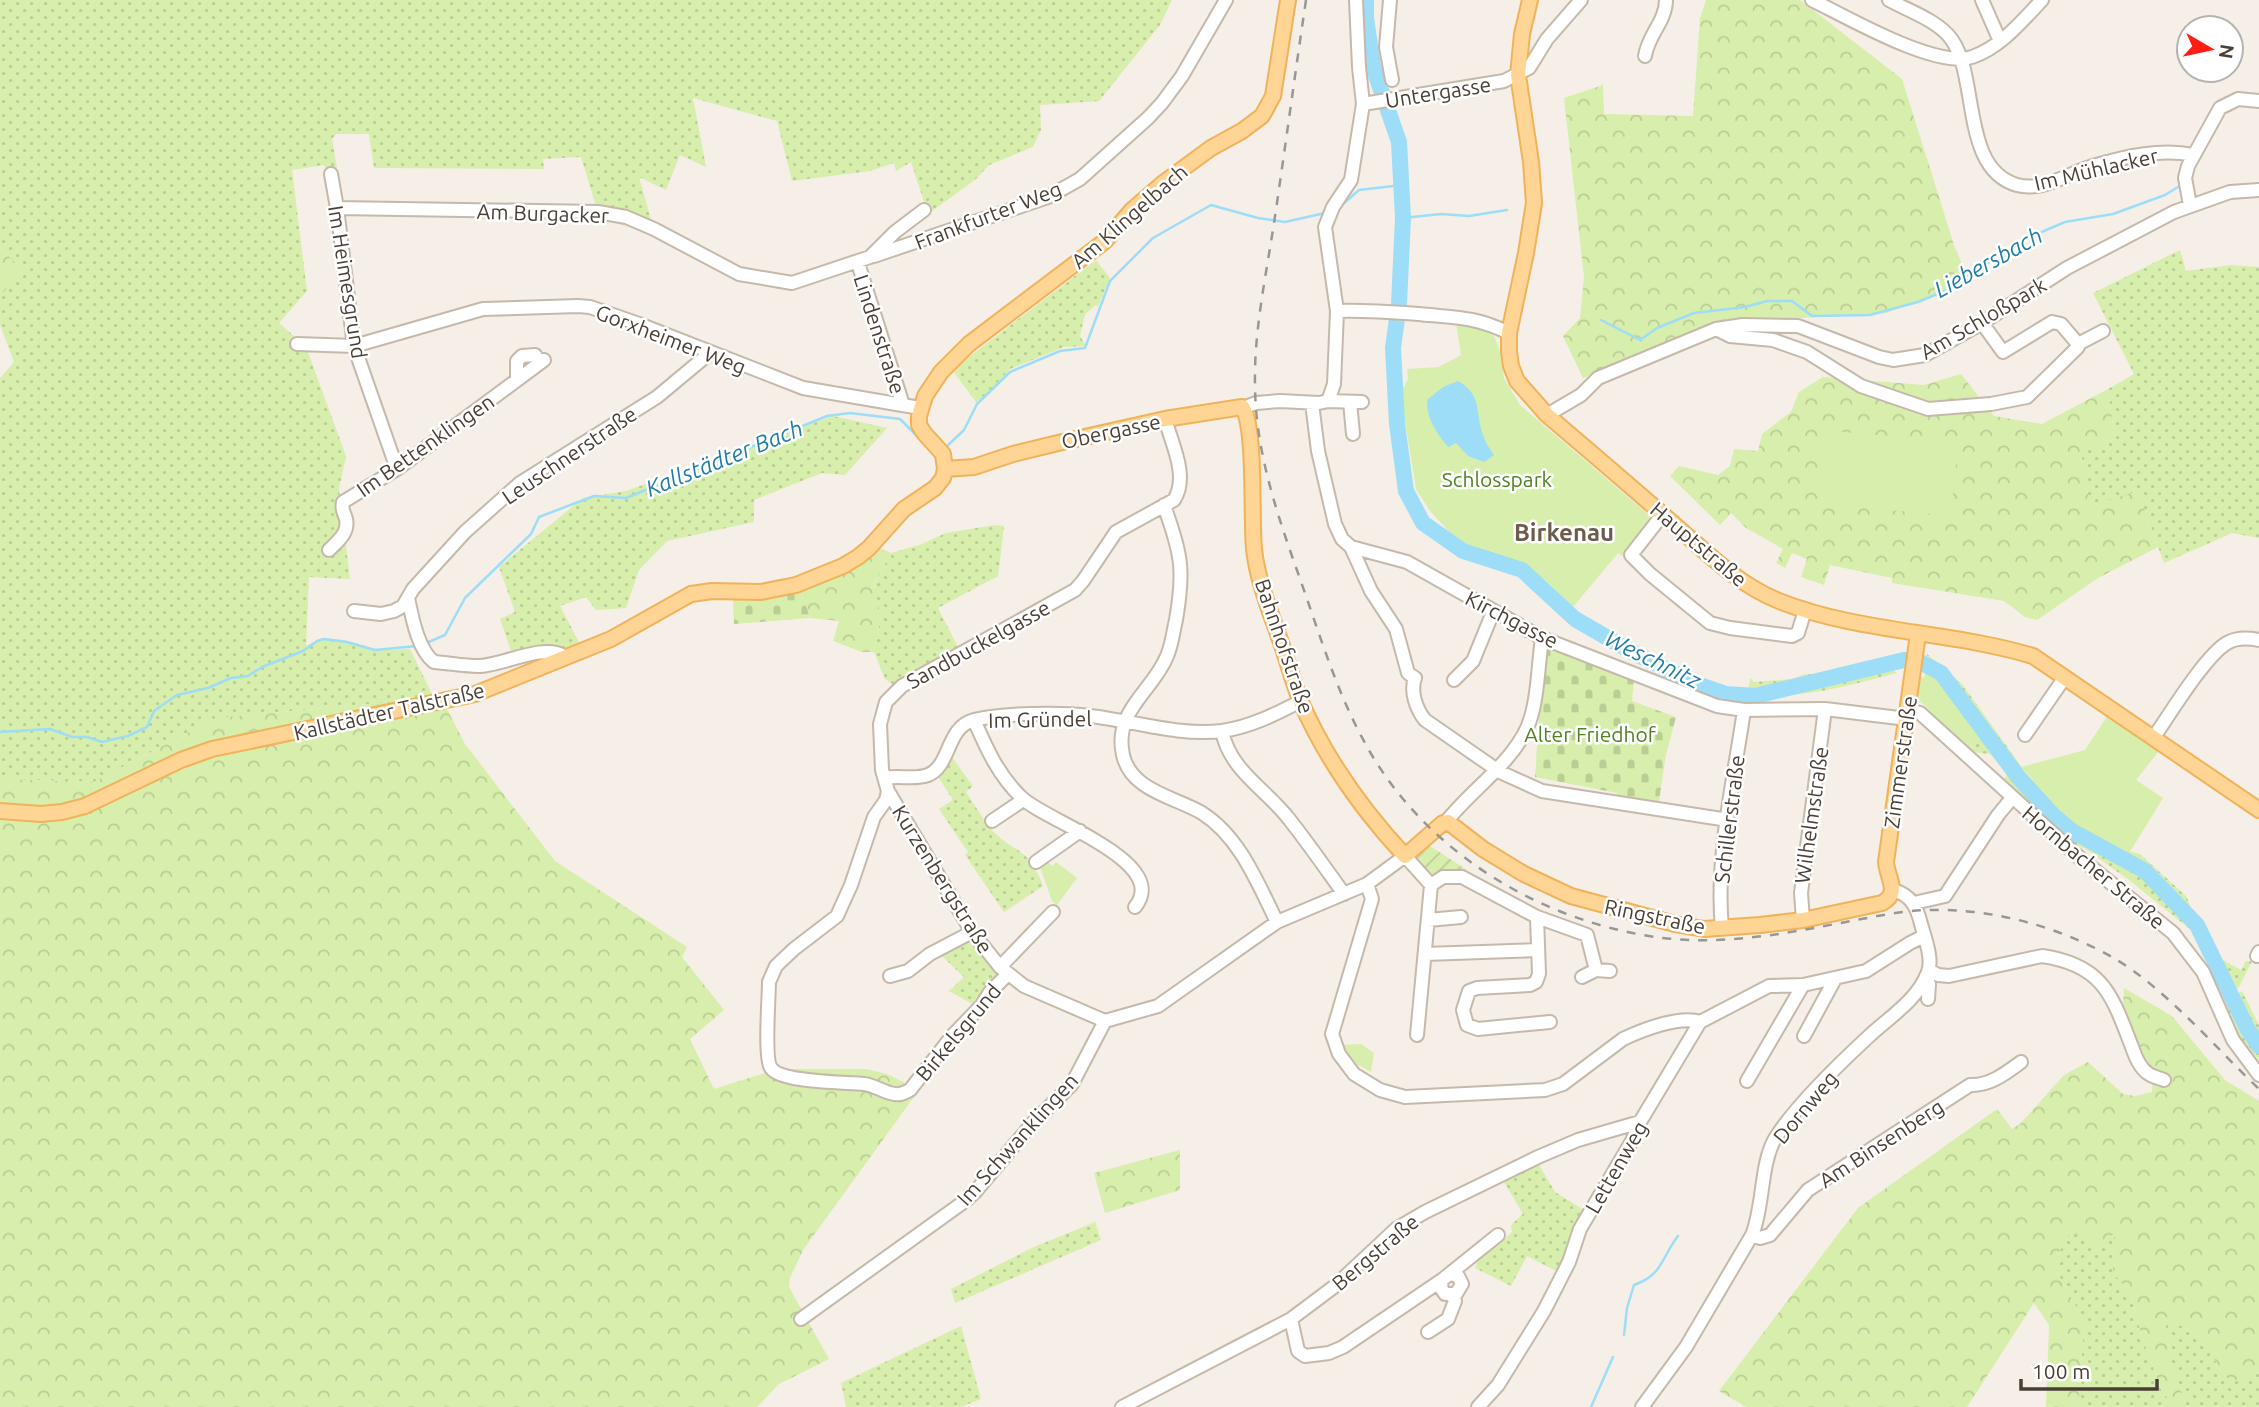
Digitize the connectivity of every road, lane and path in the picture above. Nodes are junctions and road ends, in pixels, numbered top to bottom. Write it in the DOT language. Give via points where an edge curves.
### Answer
graph roads {
  1 [pos="1226,0"];
  2 [pos="1288,0"];
  3 [pos="1356,0"];
  4 [pos="1390,0"];
  5 [pos="1530,0"];
  6 [pos="1581,0"];
  7 [pos="1665,0"];
  8 [pos="1812,0"];
  9 [pos="1889,0"];
  10 [pos="1982,0"];
  11 [pos="2042,0"];
  12 [pos="2000,41"];
  13 [pos="1645,56"];
  14 [pos="1961,59"];
  15 [pos="1518,75"];
  16 [pos="1392,80"];
  17 [pos="2259,101"];
  18 [pos="1369,103"];
  19 [pos="2193,155"];
  20 [pos="331,174"];
  21 [pos="2259,190"];
  22 [pos="2190,205"];
  23 [pos="337,208"];
  24 [pos="924,210"];
  25 [pos="870,257"];
  26 [pos="858,262"];
  27 [pos="1337,311"];
  28 [pos="1982,323"];
  29 [pos="1716,329"];
  30 [pos="2104,331"];
  31 [pos="1509,333"];
  32 [pos="297,344"];
  33 [pos="2078,344"];
  34 [pos="354,346"];
  35 [pos="710,352"];
  36 [pos="542,362"];
  37 [pos="1328,401"];
  38 [pos="1312,403"];
  39 [pos="903,405"];
  40 [pos="920,408"];
  41 [pos="1243,408"];
  42 [pos="1547,415"];
  43 [pos="1165,419"];
  44 [pos="1353,434"];
  45 [pos="942,457"];
  46 [pos="397,469"];
  47 [pos="1164,505"];
  48 [pos="1663,514"];
  49 [pos="1351,547"];
  50 [pos="329,550"];
  51 [pos="408,598"];
  52 [pos="1805,610"];
  53 [pos="354,611"];
  54 [pos="1493,612"];
  55 [pos="1918,634"];
  56 [pos="1542,638"];
  57 [pos="2259,640"];
  58 [pos="564,656"];
  59 [pos="2065,677"];
  60 [pos="1454,680"];
  61 [pos="1301,701"];
  62 [pos="1825,709"];
  63 [pos="1744,710"];
  64 [pos="1907,715"];
  65 [pos="974,720"];
  66 [pos="1124,723"];
  67 [pos="1222,731"];
  68 [pos="2025,735"];
  69 [pos="2154,737"];
  70 [pos="1496,769"];
  71 [pos="887,784"];
  72 [pos="2012,798"];
  73 [pos="1023,800"];
  74 [pos="2259,810"];
  75 [pos="0,811"];
  76 [pos="1728,820"];
  77 [pos="992,821"];
  78 [pos="1447,822"];
  79 [pos="1080,831"];
  80 [pos="1405,856"];
  81 [pos="1036,862"];
  82 [pos="1367,884"];
  83 [pos="1431,886"];
  84 [pos="1893,890"];
  85 [pos="1344,894"];
  86 [pos="1135,907"];
  87 [pos="1916,907"];
  88 [pos="1053,912"];
  89 [pos="1461,917"];
  90 [pos="1537,917"];
  91 [pos="1428,920"];
  92 [pos="1803,920"];
  93 [pos="1277,922"];
  94 [pos="1721,928"];
  95 [pos="972,932"];
  96 [pos="1924,936"];
  97 [pos="1538,950"];
  98 [pos="1425,954"];
  99 [pos="1003,971"];
  100 [pos="1927,973"];
  101 [pos="890,976"];
  102 [pos="1582,977"];
  103 [pos="1835,979"];
  104 [pos="1803,985"];
  105 [pos="1928,999"];
  106 [pos="1105,1021"];
  107 [pos="1550,1022"];
  108 [pos="1700,1022"];
  109 [pos="1417,1035"];
  110 [pos="1804,1036"];
  111 [pos="2021,1062"];
  112 [pos="2259,1075"];
  113 [pos="2164,1080"];
  114 [pos="1747,1081"];
  115 [pos="1640,1122"];
  116 [pos="1497,1235"];
  117 [pos="1752,1236"];
  118 [pos="1446,1277"];
  119 [pos="801,1319"];
  120 [pos="1291,1319"];
  121 [pos="1428,1332"];
  122 [pos="1122,1407"];
  123 [pos="1478,1407"];
  124 [pos="1642,1407"];
  1 -- 25 [label="street, Frankfurter Weg" via="1162,103 1080,179 1048,197"];
  2 -- 40 [label="main road, Am Klingelbach" via="1273,96 1262,116 1188,164 1132,210 1097,247 969,344 933,382"];
  3 -- 18 [label="street" via="1359,68"];
  4 -- 16 [label="street" via="1387,47"];
  5 -- 15 [label="main road, Hauptstraße"];
  6 -- 15 [label="street" via="1547,38 1530,68"];
  7 -- 13 [label="street" via="1664,14"];
  8 -- 14 [label="street" via="1908,46"];
  9 -- 14 [label="street" via="1946,33"];
  10 -- 12 [label="street"];
  11 -- 12 [label="street"];
  12 -- 14 [label="street"];
  14 -- 19 [label="street, Im Mühlacker" via="1980,146 1990,166 2017,185 2036,187 2093,166 2145,155"];
  15 -- 18 [label="street, Untergasse"];
  15 -- 31 [label="main road, Hauptstraße" via="1534,203"];
  17 -- 19 [label="street" via="2238,99 2220,108"];
  18 -- 27 [label="street, Untergasse" via="1351,180 1330,212 1324,234"];
  19 -- 22 [label="street" via="2185,178"];
  20 -- 23 [label="street, Im Heimesgrund"];
  21 -- 22 [label="street, Am Schloßpark" via="2230,192"];
  22 -- 28 [label="street, Am Schloßpark" via="2067,268"];
  23 -- 26 [label="street, Am Burgacker" via="617,214 739,274 792,283"];
  23 -- 34 [label="street, Im Heimesgrund"];
  24 -- 25 [label="street"];
  25 -- 26 [label="street, Frankfurter Weg"];
  26 -- 39 [label="street, Lindenstraße"];
  27 -- 31 [label="street" via="1377,309 1459,317"];
  27 -- 37 [label="street, Untergasse" via="1334,384"];
  28 -- 29 [label="street, Am Schloßpark" via="1925,355 1894,359 1865,354 1798,326"];
  28 -- 33 [label="street" via="2003,352 2052,322 2061,324"];
  29 -- 33 [label="street" via="1807,352 1861,386 1928,409 2027,397"];
  29 -- 42 [label="street, Am Schloßpark" via="1598,378 1581,395"];
  30 -- 33 [label="street"];
  31 -- 42 [label="main road, Hauptstraße" via="1513,373"];
  32 -- 34 [label="street, Gorxheimer Weg"];
  34 -- 35 [label="street, Gorxheimer Weg" via="483,309 578,306"];
  34 -- 46 [label="street, Im Heimesgrund"];
  35 -- 39 [label="street, Gorxheimer Weg" via="803,388"];
  35 -- 51 [label="street, Leuschnerstraße" via="657,397 520,483 465,532"];
  36 -- 46 [label="street, Im Bettenklingen"];
  37 -- 38 [label="street, Obergasse"];
  37 -- 44 [label="street, Obergasse" via="1356,402"];
  38 -- 41 [label="street, Obergasse" via="1264,402"];
  38 -- 49 [label="street" via="1335,524"];
  39 -- 40 [label="street, Gorxheimer Weg"];
  40 -- 45 [label="main road, Lindenstraße" via="919,425"];
  41 -- 43 [label="main road, Obergasse"];
  41 -- 61 [label="main road, Bahnhofstraße" via="1251,448 1254,551"];
  42 -- 48 [label="main road, Hauptstraße"];
  43 -- 45 [label="main road, Obergasse" via="974,467"];
  43 -- 47 [label="street" via="1180,479 1176,498"];
  45 -- 58 [label="main road, Kallstädter Talstraße" via="940,483 904,509 869,548 834,571 761,592 691,594 611,639"];
  46 -- 50 [label="street, Im Bettenklingen" via="342,503 346,530"];
  47 -- 66 [label="street" via="1179,550 1182,586 1163,664"];
  47 -- 71 [label="street, Sandbuckelgasse" via="1116,532 1074,590 892,695 880,724"];
  48 -- 52 [label="main road, Hauptstraße" via="1745,583"];
  48 -- 52 [label="street" via="1631,555 1710,623 1792,636 1798,633"];
  49 -- 54 [label="street, Kirchgasse" via="1407,562"];
  49 -- 70 [label="street" via="1371,591 1396,629 1408,673 1415,678 1412,686 1419,712"];
  51 -- 53 [label="street, Leuschnerstraße" via="389,612"];
  51 -- 58 [label="street" via="422,644 434,662 481,667 536,654"];
  52 -- 55 [label="main road, Hauptstraße"];
  54 -- 56 [label="street, Kirchgasse"];
  54 -- 60 [label="street" via="1473,661"];
  55 -- 59 [label="main road, Hauptstraße" via="2013,650 2033,656"];
  55 -- 64 [label="main road, Zimmerstraße"];
  56 -- 63 [label="street, Kirchgasse" via="1717,706"];
  56 -- 70 [label="street" via="1531,719"];
  57 -- 69 [label="street" via="2230,641 2214,652"];
  58 -- 75 [label="main road, Kallstädter Talstraße" via="459,698 212,749 62,812"];
  59 -- 68 [label="street"];
  59 -- 69 [label="main road, Hauptstraße"];
  61 -- 67 [label="street, Im Gründel" via="1261,721"];
  61 -- 80 [label="main road, Bahnhofstraße" via="1368,814"];
  62 -- 63 [label="street, Kirchgasse"];
  62 -- 64 [label="street, Kirchgasse"];
  62 -- 92 [label="street, Wilhelmstraße" via="1801,893"];
  63 -- 76 [label="street, Schillerstraße"];
  64 -- 72 [label="street, Hornbacher Straße" via="1920,713"];
  64 -- 84 [label="main road, Zimmerstraße" via="1886,862"];
  65 -- 66 [label="street, Im Gründel" via="1056,715"];
  65 -- 71 [label="street, Im Gründel" via="960,728 939,767 929,775"];
  65 -- 73 [label="street" via="993,763"];
  66 -- 67 [label="street, Im Gründel" via="1182,732"];
  66 -- 93 [label="street" via="1123,754 1130,771 1151,789 1201,813 1231,841 1254,874"];
  67 -- 85 [label="street" via="1235,764 1288,817"];
  69 -- 74 [label="main road, Hauptstraße"];
  70 -- 76 [label="street" via="1542,791"];
  70 -- 78 [label="street"];
  71 -- 95 [label="street, Kurzenbergstraße"];
  71 -- 99 [label="street, Birkelsgrund" via="886,800 874,817 836,916 772,973 770,1066 784,1075 822,1083 866,1084 903,1094 982,1005"];
  72 -- 87 [label="street" via="1945,896"];
  72 -- 112 [label="street, Hornbacher Straße" via="2173,933 2203,972 2228,1030"];
  73 -- 77 [label="street"];
  73 -- 79 [label="street"];
  76 -- 94 [label="street, Schillerstraße" via="1719,900"];
  78 -- 80 [label="main road"];
  78 -- 94 [label="main road, Ringstraße" via="1524,874 1571,896 1675,924"];
  79 -- 81 [label="street"];
  79 -- 86 [label="street" via="1137,874 1143,885 1142,898"];
  80 -- 82 [label="street"];
  80 -- 83 [label="street"];
  82 -- 85 [label="street"];
  82 -- 108 [label="street" via="1372,899 1332,1034 1339,1054 1354,1074 1380,1090 1405,1097 1545,1090 1563,1084 1633,1034 1690,1020"];
  83 -- 90 [label="street" via="1443,877 1462,877"];
  83 -- 91 [label="street"];
  84 -- 87 [label="street" via="1902,892"];
  84 -- 92 [label="main road, Ringstraße" via="1882,903"];
  85 -- 93 [label="street"];
  87 -- 96 [label="street"];
  88 -- 99 [label="street, Kurzenbergstraße"];
  89 -- 91 [label="street"];
  90 -- 97 [label="street"];
  90 -- 102 [label="street" via="1587,935 1603,971"];
  91 -- 98 [label="street"];
  92 -- 94 [label="main road, Ringstraße"];
  93 -- 106 [label="street" via="1158,1006"];
  95 -- 99 [label="street, Kurzenbergstraße"];
  95 -- 101 [label="street" via="908,971"];
  96 -- 100 [label="street"];
  96 -- 103 [label="street" via="1866,971"];
  97 -- 98 [label="street"];
  97 -- 107 [label="street" via="1536,982 1469,991 1464,1017 1467,1025 1478,1029"];
  98 -- 109 [label="street"];
  99 -- 106 [label="street, Kurzenbergstraße" via="1024,986"];
  100 -- 105 [label="street"];
  100 -- 113 [label="street" via="1949,976 2042,956 2081,968 2113,998 2136,1059 2147,1073"];
  100 -- 117 [label="street, Dornweg" via="1913,998 1865,1039 1778,1134 1769,1155"];
  103 -- 104 [label="street"];
  103 -- 110 [label="street"];
  104 -- 108 [label="street" via="1763,988"];
  104 -- 114 [label="street"];
  106 -- 119 [label="street, Im Schwanklingen" via="1072,1084 975,1192"];
  108 -- 115 [label="street, Lettenweg"];
  111 -- 117 [label="street, Am Binsenberg" via="2003,1075 1970,1085 1808,1190 1770,1235"];
  115 -- 120 [label="street, Bergstraße" via="1568,1144 1425,1212 1396,1229 1335,1286"];
  115 -- 123 [label="street, Lettenweg" via="1580,1229 1545,1311 1498,1385"];
  116 -- 118 [label="street"];
  117 -- 124 [label="street, Dornweg" via="1686,1347"];
  118 -- 120 [label="street" via="1329,1353 1305,1356 1298,1352"];
  118 -- 121 [label="street" via="1443,1291 1455,1301 1450,1320"];
  120 -- 122 [label="street, Bergstraße"];
}
